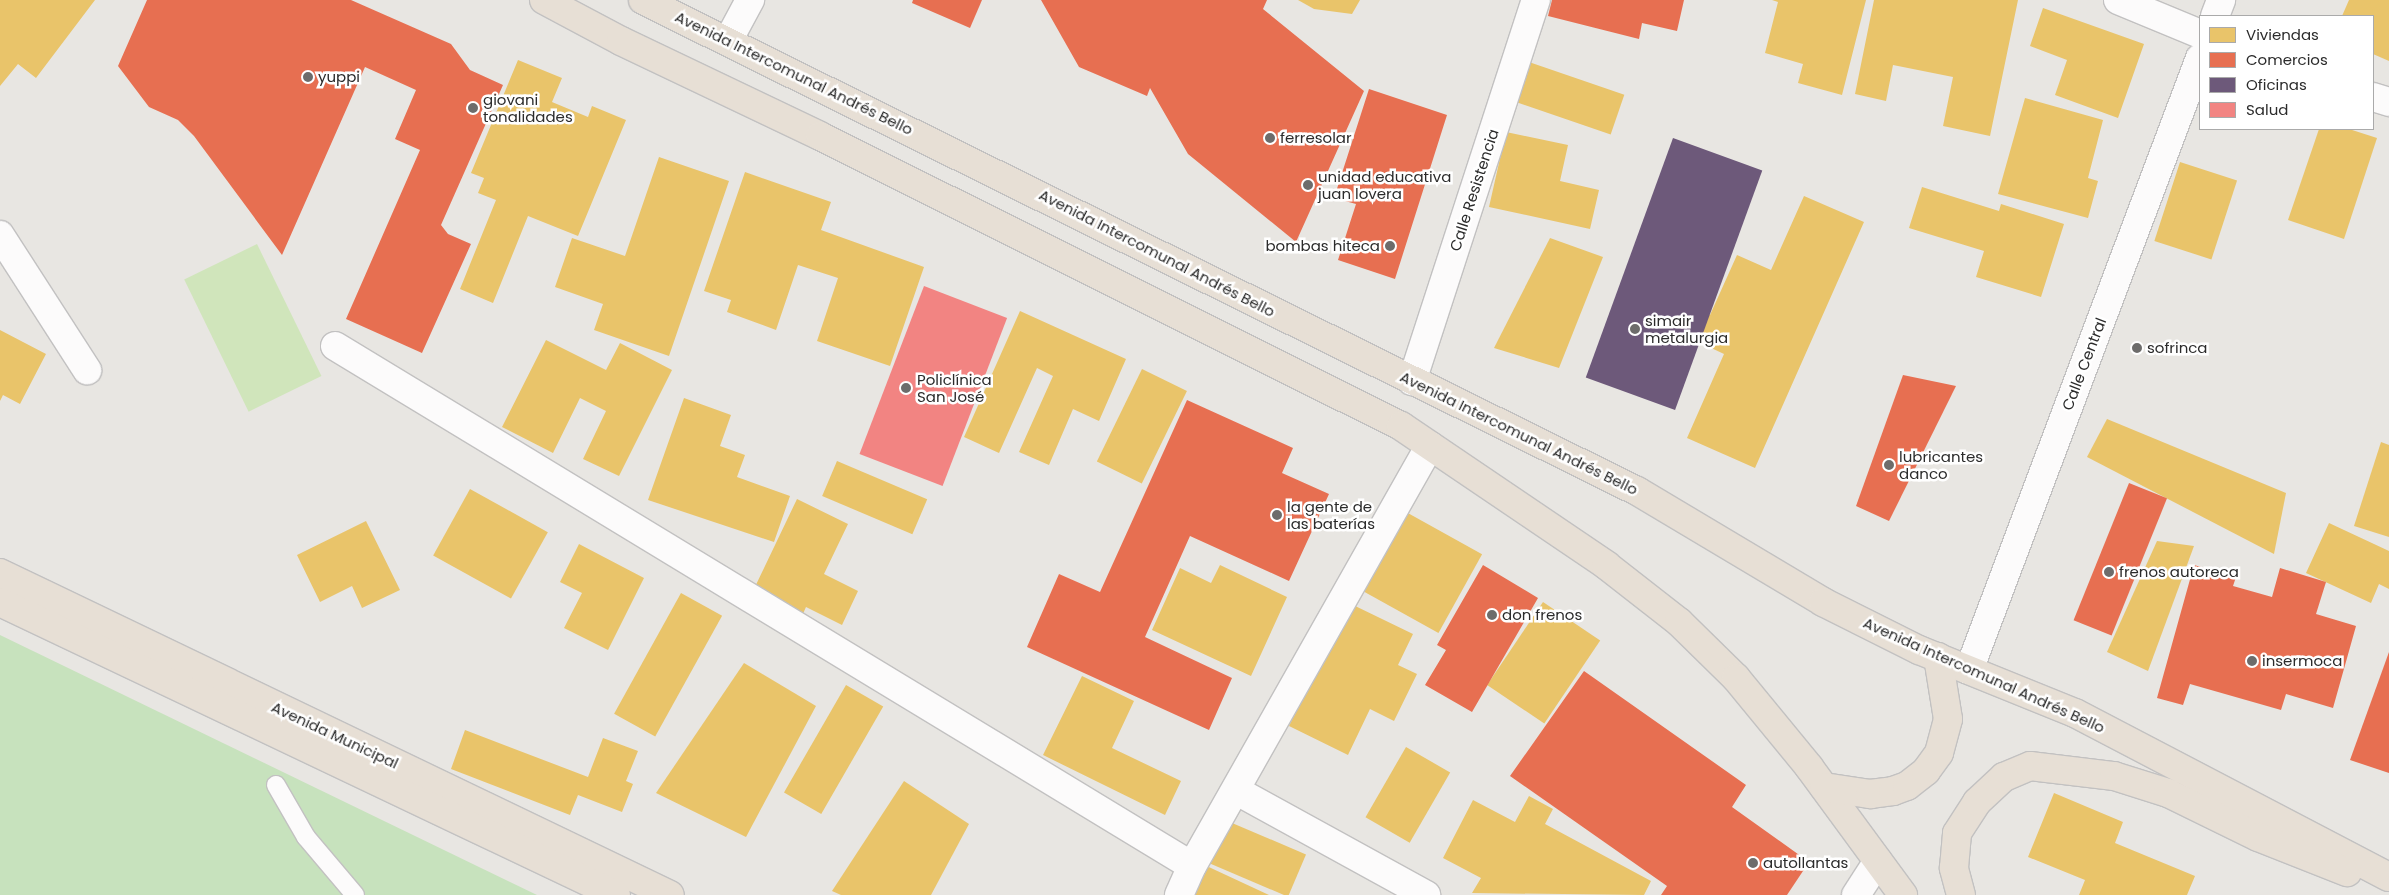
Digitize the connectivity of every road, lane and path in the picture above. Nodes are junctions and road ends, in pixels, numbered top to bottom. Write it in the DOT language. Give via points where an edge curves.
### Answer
graph roads {
  1 [pos="544,0"];
  2 [pos="643,0"];
  3 [pos="750,0"];
  4 [pos="1536,0"];
  5 [pos="2118,0"];
  6 [pos="2221,0"];
  7 [pos="2215,15"];
  8 [pos="2199,34"];
  9 [pos="728,40"];
  10 [pos="2199,61"];
  11 [pos="2374,96"];
  12 [pos="2389,102"];
  13 [pos="0,235"];
  14 [pos="335,346"];
  15 [pos="88,370"];
  16 [pos="1412,380"];
  17 [pos="1430,446"];
  18 [pos="0,573"];
  19 [pos="16,600"];
  20 [pos="1938,658"];
  21 [pos="1969,670"];
  22 [pos="276,785"];
  23 [pos="1824,787"];
  24 [pos="1237,791"];
  25 [pos="1878,861"];
  26 [pos="1192,866"];
  27 [pos="2389,877"];
  28 [pos="2389,886"];
  29 [pos="355,895"];
  30 [pos="616,895"];
  31 [pos="670,895"];
  32 [pos="1179,895"];
  33 [pos="1426,895"];
  34 [pos="1856,895"];
  35 [pos="1903,895"];
  36 [pos="1961,895"];
  1 -- 17 [label="highway" via="1296,373 1400,426"];
  2 -- 9 [label="highway, Avenida Intercomunal Andrés Bello"];
  3 -- 9 [label="street"];
  4 -- 16 [label="street, Calle Resistencia"];
  5 -- 8 [label="street"];
  6 -- 7 [label="street"];
  9 -- 16 [label="highway, Avenida Intercomunal Andrés Bello"];
  10 -- 21 [label="street, Calle Central"];
  11 -- 12 [label="street"];
  13 -- 15 [label="street"];
  14 -- 26 [label="street"];
  16 -- 20 [label="highway, Avenida Intercomunal Andrés Bello" via="1637,491 1824,602"];
  17 -- 23 [label="highway" via="1606,565 1679,622 1736,678"];
  17 -- 24 [label="street"];
  18 -- 19 [label="highway, Avenida Municipal"];
  19 -- 30 [label="highway, Avenida Municipal"];
  19 -- 31 [label="highway, Avenida Municipal"];
  20 -- 21 [label="highway, Avenida Intercomunal Andrés Bello"];
  20 -- 23 [label="highway" via="1948,719 1940,753 1926,771 1907,786 1885,792 1854,793"];
  21 -- 27 [label="highway, Avenida Intercomunal Andrés Bello" via="2075,712"];
  22 -- 29 [label="lane" via="306,837"];
  23 -- 25 [label="highway"];
  24 -- 26 [label="street"];
  24 -- 33 [label="street"];
  25 -- 34 [label="street"];
  25 -- 35 [label="highway"];
  26 -- 32 [label="street"];
  28 -- 36 [label="highway" via="2258,837 2168,793 2114,776 2030,766 2004,777 1977,802 1956,833 1954,868"];
}
